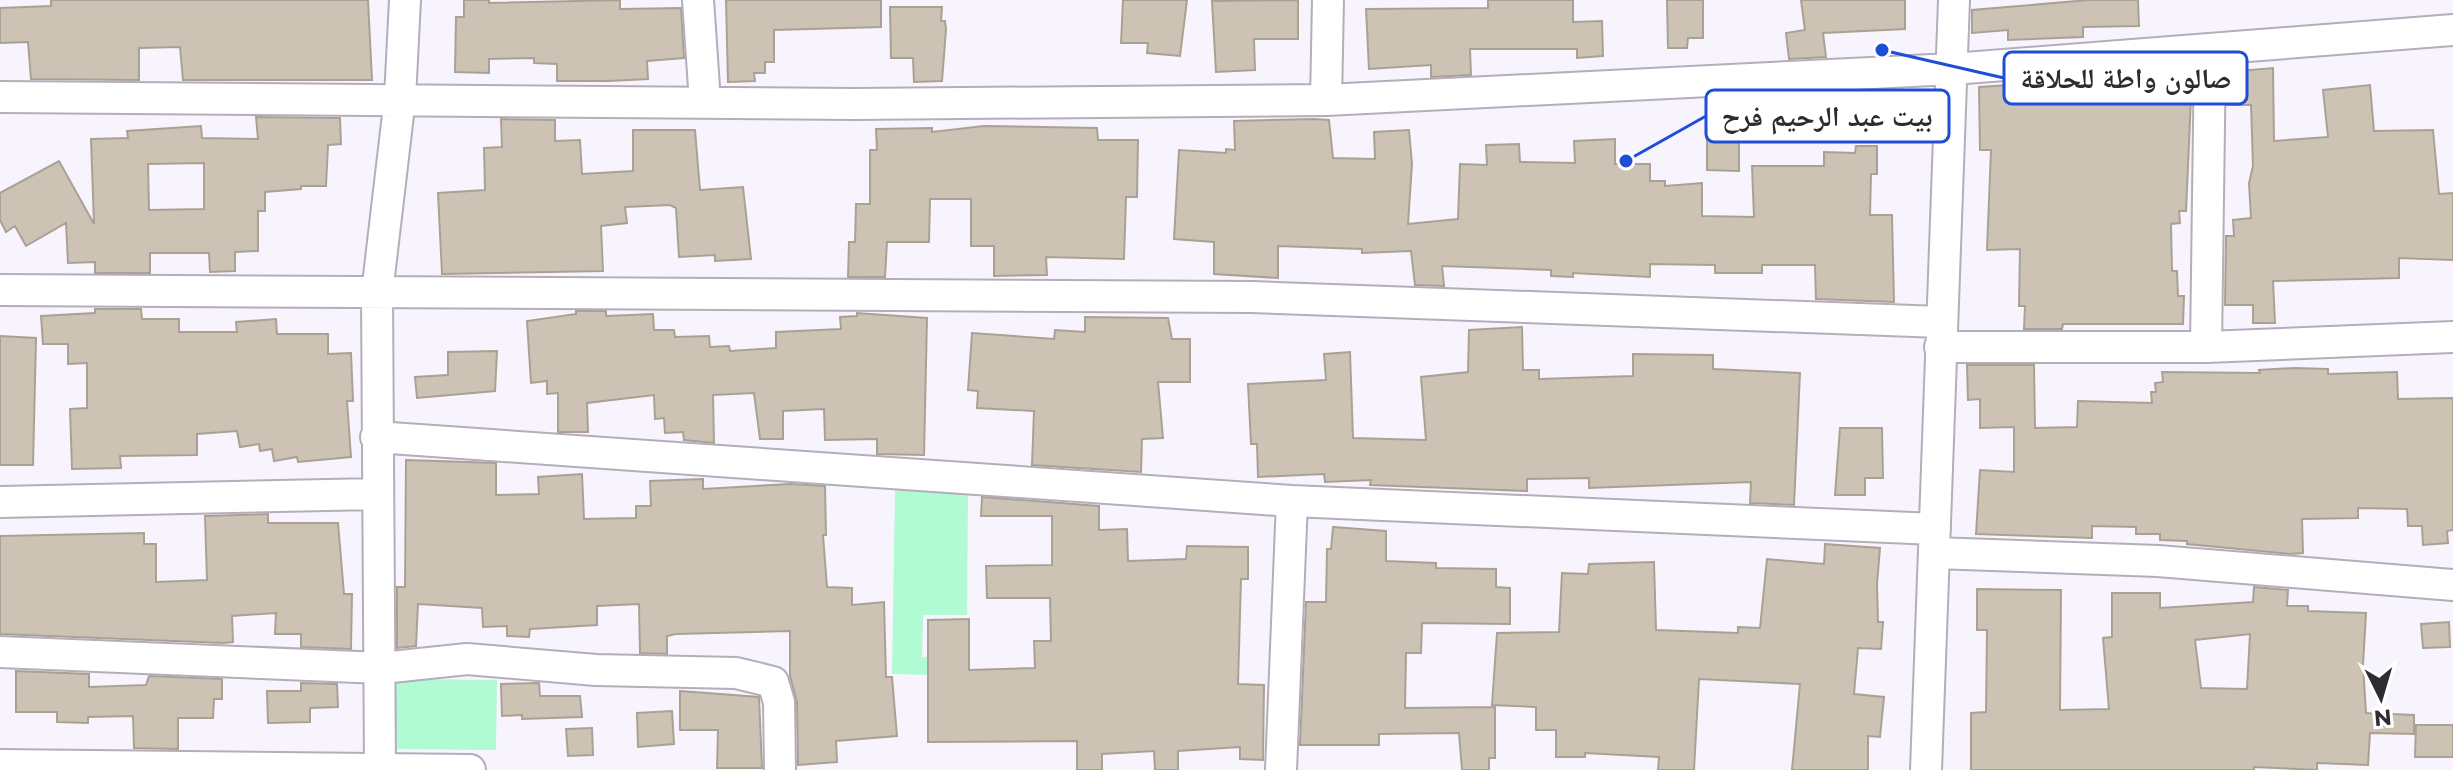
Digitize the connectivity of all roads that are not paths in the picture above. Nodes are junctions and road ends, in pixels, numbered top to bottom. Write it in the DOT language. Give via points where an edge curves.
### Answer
graph roads {
  1 [pos="405,0"];
  2 [pos="698,0"];
  3 [pos="1328,0"];
  4 [pos="1954,0"];
  5 [pos="2453,30"];
  6 [pos="2210,50"];
  7 [pos="1952,69"];
  8 [pos="0,97"];
  9 [pos="400,98"];
  10 [pos="1326,100"];
  11 [pos="705,102"];
  12 [pos="0,290"];
  13 [pos="377,293"];
  14 [pos="1940,334"];
  15 [pos="2453,337"];
  16 [pos="2206,347"];
  17 [pos="376,437"];
  18 [pos="376,494"];
  19 [pos="1292,501"];
  20 [pos="0,502"];
  21 [pos="1935,541"];
  22 [pos="2453,585"];
  23 [pos="0,652"];
  24 [pos="382,668"];
  25 [pos="0,765"];
  26 [pos="380,769"];
  27 [pos="470,770"];
  28 [pos="780,770"];
  29 [pos="1281,770"];
  30 [pos="1926,770"];
  1 -- 9 [label="street"];
  2 -- 11 [label="street"];
  3 -- 10 [label="street"];
  4 -- 7 [label="street"];
  5 -- 6 [label="street"];
  6 -- 7 [label="street"];
  6 -- 16 [label="street"];
  7 -- 10 [label="street"];
  7 -- 14 [label="street"];
  8 -- 9 [label="street"];
  9 -- 11 [label="street"];
  9 -- 13 [label="street"];
  10 -- 11 [label="street"];
  12 -- 13 [label="street"];
  13 -- 14 [label="street" via="1252,297"];
  13 -- 17 [label="street"];
  14 -- 16 [label="street"];
  14 -- 21 [label="street"];
  15 -- 16 [label="street"];
  17 -- 18 [label="street"];
  17 -- 19 [label="street"];
  18 -- 20 [label="street"];
  18 -- 24 [label="street"];
  19 -- 21 [label="street"];
  19 -- 29 [label="street"];
  21 -- 22 [label="street"];
  21 -- 30 [label="street"];
  23 -- 24 [label="street"];
  24 -- 26 [label="street"];
  24 -- 28 [label="street" via="467,659 596,670 736,673 773,682 779,702"];
  25 -- 26 [label="street"];
  26 -- 27 [label="street"];
}
